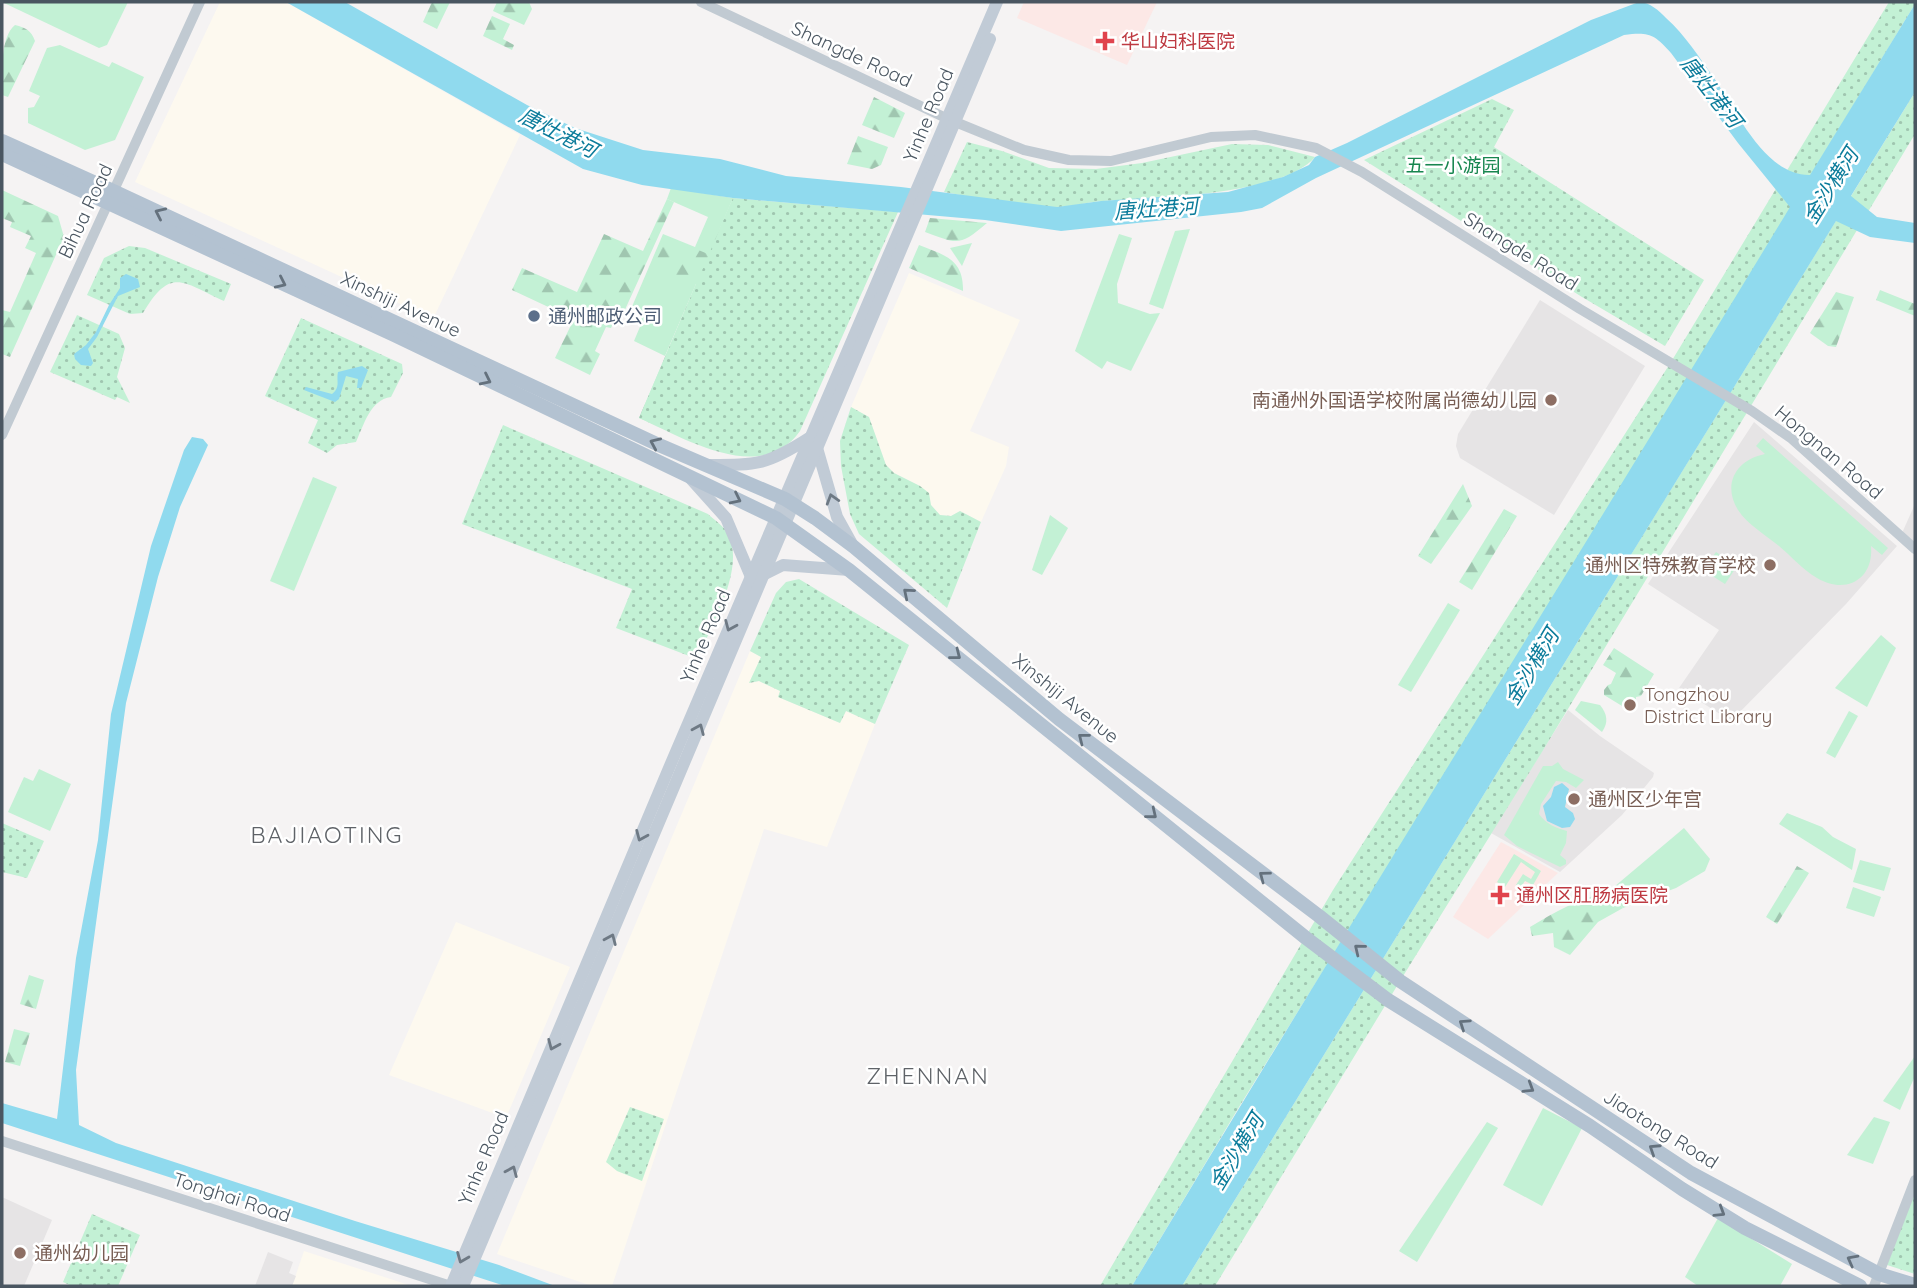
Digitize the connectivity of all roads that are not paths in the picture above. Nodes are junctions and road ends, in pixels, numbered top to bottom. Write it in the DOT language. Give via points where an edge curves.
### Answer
graph roads {
  1 [pos="200,2"];
  2 [pos="701,2"];
  3 [pos="997,2"];
  4 [pos="1005,2"];
  5 [pos="952,120"];
  6 [pos="2,141"];
  7 [pos="2,154"];
  8 [pos="111,196"];
  9 [pos="1752,411"];
  10 [pos="2,435"];
  11 [pos="813,443"];
  12 [pos="705,465"];
  13 [pos="688,476"];
  14 [pos="789,502"];
  15 [pos="781,521"];
  16 [pos="854,547"];
  17 [pos="1915,549"];
  18 [pos="849,570"];
  19 [pos="765,574"];
  20 [pos="751,578"];
  21 [pos="1399,981"];
  22 [pos="1388,1000"];
  23 [pos="2,1140"];
  24 [pos="1915,1180"];
  25 [pos="479,1231"];
  26 [pos="1876,1280"];
  27 [pos="1915,1284"];
  28 [pos="451,1286"];
  29 [pos="463,1286"];
  30 [pos="1860,1286"];
  1 -- 8 [label="street, Bihua Road"];
  2 -- 5 [label="street, Shangde Road"];
  3 -- 5 [label="main road, Yinhe Road"];
  4 -- 5 [label="main road, Yinhe Road"];
  5 -- 9 [label="street, Shangde Road" via="1024,150 1069,160 1111,160 1211,137 1255,135 1316,148"];
  5 -- 11 [label="main road, Yinhe Road"];
  6 -- 8 [label="main road, Xinshiji Avenue"];
  7 -- 8 [label="main road, Xinshiji Avenue"];
  8 -- 10 [label="street, Bihua Road"];
  12 -- 8 [label="main road, Xinshiji Avenue, one-way"];
  8 -- 13 [label="main road, Xinshiji Avenue, one-way"];
  9 -- 17 [label="street, Hongnan Road" via="1792,439"];
  11 -- 12 [label="main road" via="752,465"];
  11 -- 14 [label="main road, Yinhe Road"];
  16 -- 11 [label="main road, one-way" via="837,517"];
  12 -- 14 [label="main road, Xinshiji Avenue"];
  13 -- 15 [label="main road, Xinshiji Avenue, one-way"];
  13 -- 20 [label="main road" via="726,518"];
  14 -- 15 [label="main road, Yinhe Road"];
  14 -- 16 [label="main road, Xinshiji Avenue"];
  15 -- 18 [label="main road, Xinshiji Avenue"];
  15 -- 19 [label="main road, Yinhe Road"];
  15 -- 20 [label="main road, Yinhe Road"];
  21 -- 16 [label="main road, Xinshiji Avenue, one-way" via="1059,719"];
  18 -- 19 [label="main road" via="783,565"];
  18 -- 22 [label="main road, Xinshiji Avenue, one-way"];
  25 -- 19 [label="main road, Yinhe Road, one-way"];
  20 -- 25 [label="main road, Yinhe Road, one-way"];
  26 -- 21 [label="main road, Jiaotong Road, one-way" via="1691,1173"];
  22 -- 30 [label="main road, Jiaotong Road, one-way" via="1745,1228"];
  23 -- 28 [label="street, Tonghai Road"];
  24 -- 26 [label="street"];
  25 -- 28 [label="main road, Yinhe Road, one-way"];
  25 -- 29 [label="main road, Yinhe Road"];
  26 -- 27 [label="main road, Jiaotong Road"];
}
